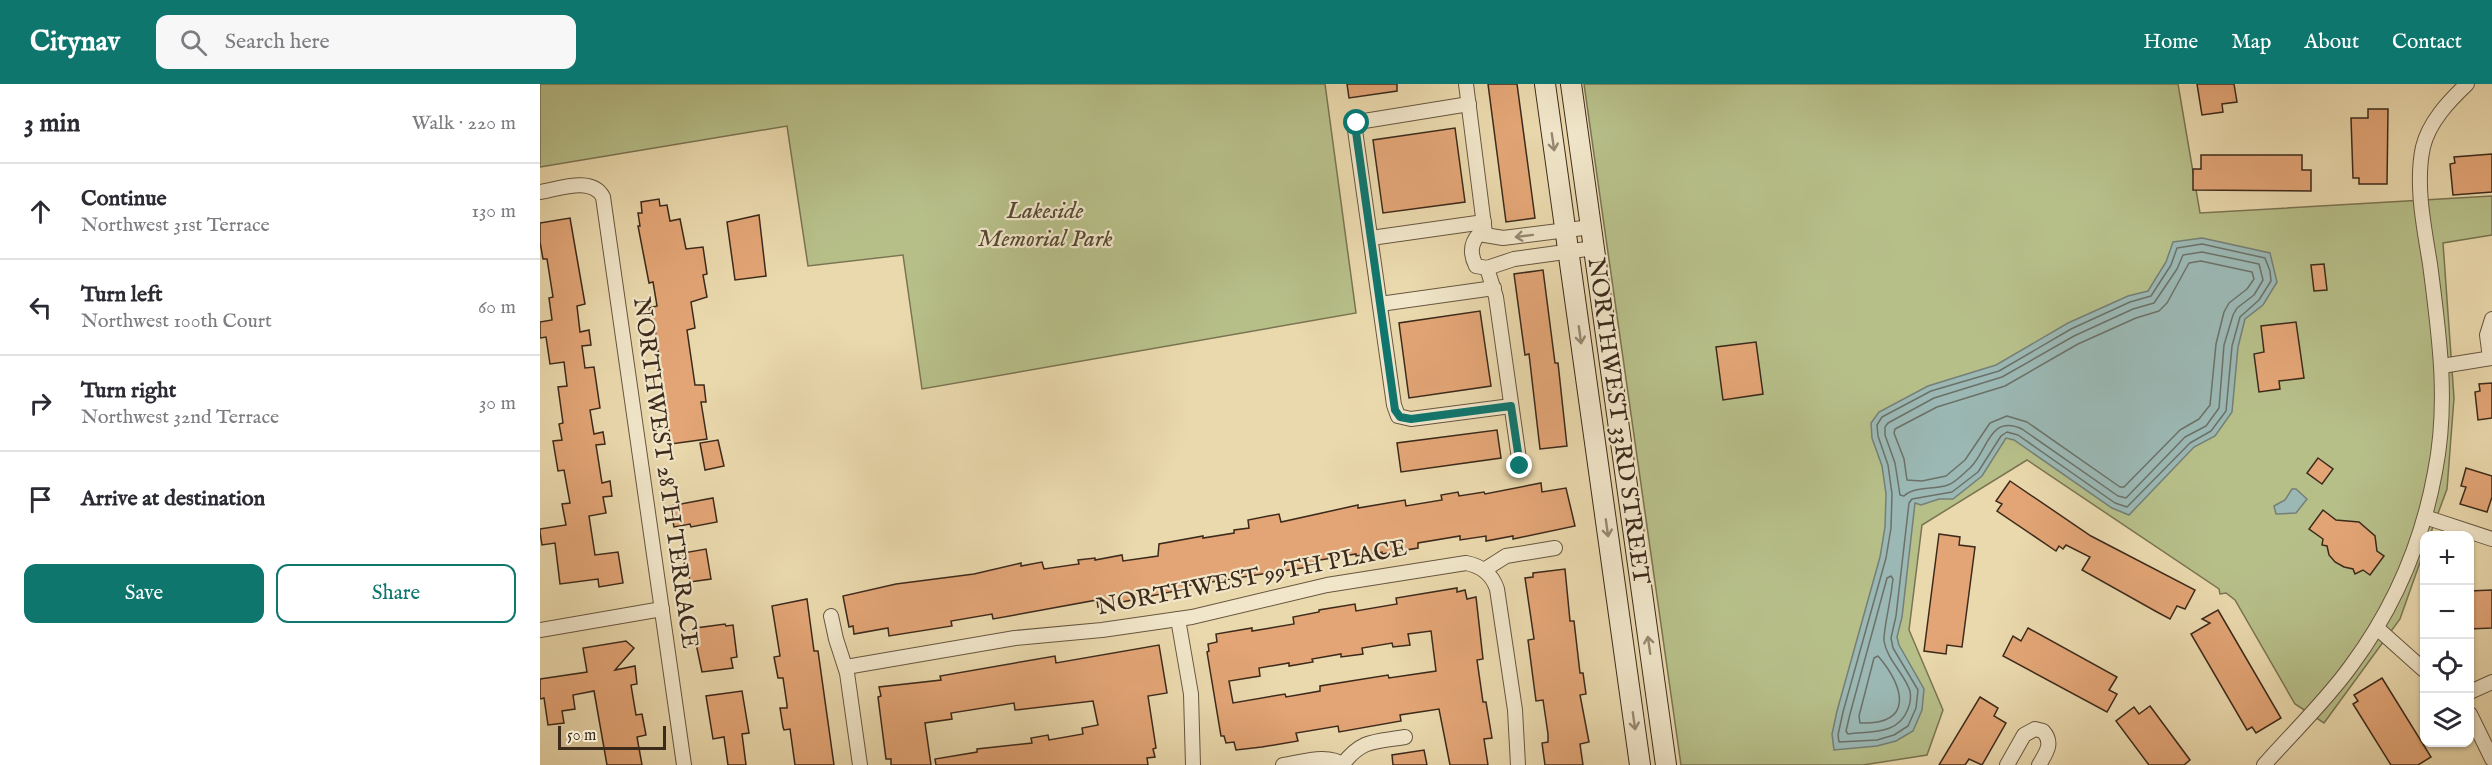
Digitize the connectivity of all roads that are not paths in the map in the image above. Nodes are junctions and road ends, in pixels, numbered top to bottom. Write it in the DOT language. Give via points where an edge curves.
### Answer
graph roads {
  1 [pos="1466,84"];
  2 [pos="1545,84"];
  3 [pos="1570,84"];
  4 [pos="2466,84"];
  5 [pos="1469,104"];
  6 [pos="540,192"];
  7 [pos="1591,227"];
  8 [pos="1489,231"];
  9 [pos="1565,231"];
  10 [pos="1371,238"];
  11 [pos="1593,248"];
  12 [pos="1568,251"];
  13 [pos="1502,263"];
  14 [pos="1487,268"];
  15 [pos="1494,288"];
  16 [pos="1380,304"];
  17 [pos="2492,319"];
  18 [pos="2491,358"];
  19 [pos="2442,366"];
  20 [pos="1511,406"];
  21 [pos="1520,466"];
  22 [pos="2425,517"];
  23 [pos="2492,539"];
  24 [pos="1555,548"];
  25 [pos="1484,570"];
  26 [pos="662,609"];
  27 [pos="831,616"];
  28 [pos="1179,619"];
  29 [pos="2377,628"];
  30 [pos="540,630"];
  31 [pos="2420,666"];
  32 [pos="846,667"];
  33 [pos="2492,682"];
  34 [pos="2474,690"];
  35 [pos="2474,724"];
  36 [pos="1405,737"];
  37 [pos="2492,759"];
  38 [pos="684,765"];
  39 [pos="860,765"];
  40 [pos="1193,765"];
  41 [pos="1283,765"];
  42 [pos="1344,765"];
  43 [pos="1518,765"];
  44 [pos="1640,765"];
  45 [pos="1666,765"];
  46 [pos="2007,765"];
  47 [pos="2038,765"];
  48 [pos="2264,765"];
  1 -- 5 [label="street"];
  2 -- 9 [label="street, NORTHWEST 33RD STREET, one-way"];
  3 -- 7 [label="street, NORTHWEST 33RD STREET"];
  4 -- 19 [label="street" via="2428,132 2422,158 2421,191"];
  5 -- 8 [label="street"];
  5 -- 10 [label="street" via="1357,123"];
  6 -- 26 [label="street, NORTHWEST 28TH TERRACE" via="584,185 603,196"];
  7 -- 9 [label="street"];
  7 -- 11 [label="street, NORTHWEST 33RD STREET"];
  9 -- 8 [label="street, one-way"];
  8 -- 10 [label="street"];
  8 -- 13 [label="street"];
  8 -- 14 [label="street" via="1479,234 1472,243 1476,266"];
  9 -- 12 [label="street, NORTHWEST 33RD STREET"];
  10 -- 16 [label="street"];
  11 -- 12 [label="street"];
  45 -- 11 [label="street, NORTHWEST 33RD STREET, one-way"];
  12 -- 13 [label="street"];
  12 -- 44 [label="street, NORTHWEST 33RD STREET, one-way"];
  13 -- 14 [label="street"];
  14 -- 15 [label="street"];
  15 -- 16 [label="street"];
  15 -- 20 [label="street"];
  16 -- 20 [label="street" via="1394,405 1400,417 1411,419"];
  17 -- 18 [label="street" via="2487,335"];
  18 -- 19 [label="street"];
  19 -- 22 [label="street" via="2440,437"];
  20 -- 21 [label="street"];
  22 -- 23 [label="street"];
  22 -- 29 [label="street" via="2406,572"];
  24 -- 25 [label="street" via="1506,556"];
  25 -- 28 [label="street, NORTHWEST 99TH PLACE" via="1475,564 1456,563 1326,585"];
  25 -- 43 [label="street" via="1493,579 1498,595 1515,711"];
  26 -- 30 [label="street"];
  26 -- 38 [label="street, NORTHWEST 28TH TERRACE"];
  27 -- 32 [label="street"];
  28 -- 32 [label="street, NORTHWEST 99TH PLACE" via="1015,638"];
  28 -- 40 [label="street" via="1191,694"];
  29 -- 31 [label="street"];
  29 -- 48 [label="street" via="2333,689"];
  32 -- 39 [label="street"];
  33 -- 34 [label="street"];
  35 -- 37 [label="street"];
  36 -- 42 [label="street" via="1363,745 1355,749"];
  41 -- 42 [label="street" via="1325,759"];
  46 -- 47 [label="street" via="2024,735 2035,729 2043,731 2049,743"];
}
